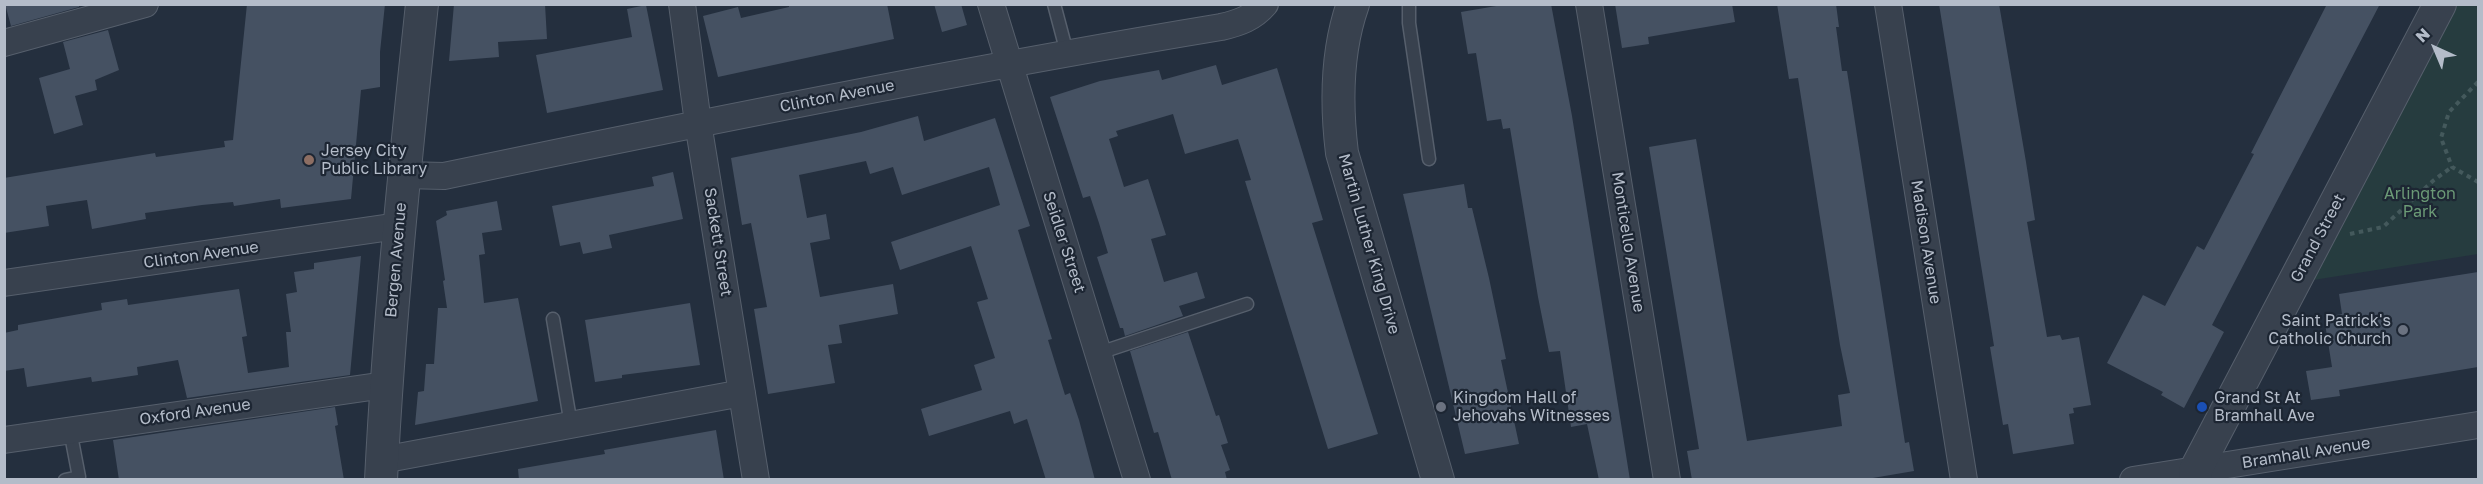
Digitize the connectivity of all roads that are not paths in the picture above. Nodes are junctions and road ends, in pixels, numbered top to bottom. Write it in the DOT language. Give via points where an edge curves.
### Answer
graph roads {
  1 [pos="146,4"];
  2 [pos="422,4"];
  3 [pos="682,4"];
  4 [pos="991,4"];
  5 [pos="1054,4"];
  6 [pos="1265,4"];
  7 [pos="1353,4"];
  8 [pos="1409,4"];
  9 [pos="1589,4"];
  10 [pos="1888,4"];
  11 [pos="2440,4"];
  12 [pos="4,43"];
  13 [pos="1067,53"];
  14 [pos="1008,63"];
  15 [pos="698,123"];
  16 [pos="1429,159"];
  17 [pos="404,175"];
  18 [pos="398,226"];
  19 [pos="4,283"];
  20 [pos="1247,304"];
  21 [pos="553,319"];
  22 [pos="1099,353"];
  23 [pos="385,385"];
  24 [pos="742,393"];
  25 [pos="571,425"];
  26 [pos="2478,425"];
  27 [pos="70,430"];
  28 [pos="4,440"];
  29 [pos="382,470"];
  30 [pos="2196,475"];
  31 [pos="65,480"];
  32 [pos="756,480"];
  33 [pos="1137,480"];
  34 [pos="1438,480"];
  35 [pos="1667,480"];
  36 [pos="1964,480"];
  37 [pos="2133,480"];
  1 -- 12 [label="street"];
  2 -- 17 [label="street, Bergen Avenue"];
  3 -- 15 [label="street, Sackett Street"];
  4 -- 14 [label="street, Seidler Street"];
  5 -- 13 [label="lane"];
  6 -- 13 [label="street, Clinton Avenue" via="1257,14 1238,24"];
  7 -- 34 [label="street, Martin Luther King Drive" via="1341,55 1338,118 1342,153"];
  8 -- 16 [label="lane"];
  9 -- 35 [label="street, Monticello Avenue"];
  10 -- 36 [label="street, Madison Avenue"];
  11 -- 30 [label="street, Grand Street"];
  13 -- 14 [label="street, Clinton Avenue"];
  14 -- 15 [label="street, Clinton Avenue"];
  14 -- 22 [label="street, Seidler Street"];
  15 -- 17 [label="street, Clinton Avenue" via="444,176"];
  15 -- 24 [label="street, Sackett Street"];
  17 -- 18 [label="street, Bergen Avenue"];
  18 -- 19 [label="street, Clinton Avenue"];
  18 -- 23 [label="street, Bergen Avenue"];
  20 -- 22 [label="lane"];
  21 -- 25 [label="lane"];
  22 -- 33 [label="street, Seidler Street"];
  23 -- 27 [label="street, Oxford Avenue"];
  23 -- 29 [label="street, Bergen Avenue"];
  24 -- 25 [label="street"];
  24 -- 32 [label="street, Sackett Street"];
  25 -- 29 [label="street"];
  26 -- 30 [label="street, Bramhall Avenue"];
  27 -- 28 [label="street, Oxford Avenue"];
  27 -- 31 [label="lane" via="79,477"];
  30 -- 37 [label="street, Bramhall Avenue"];
}
